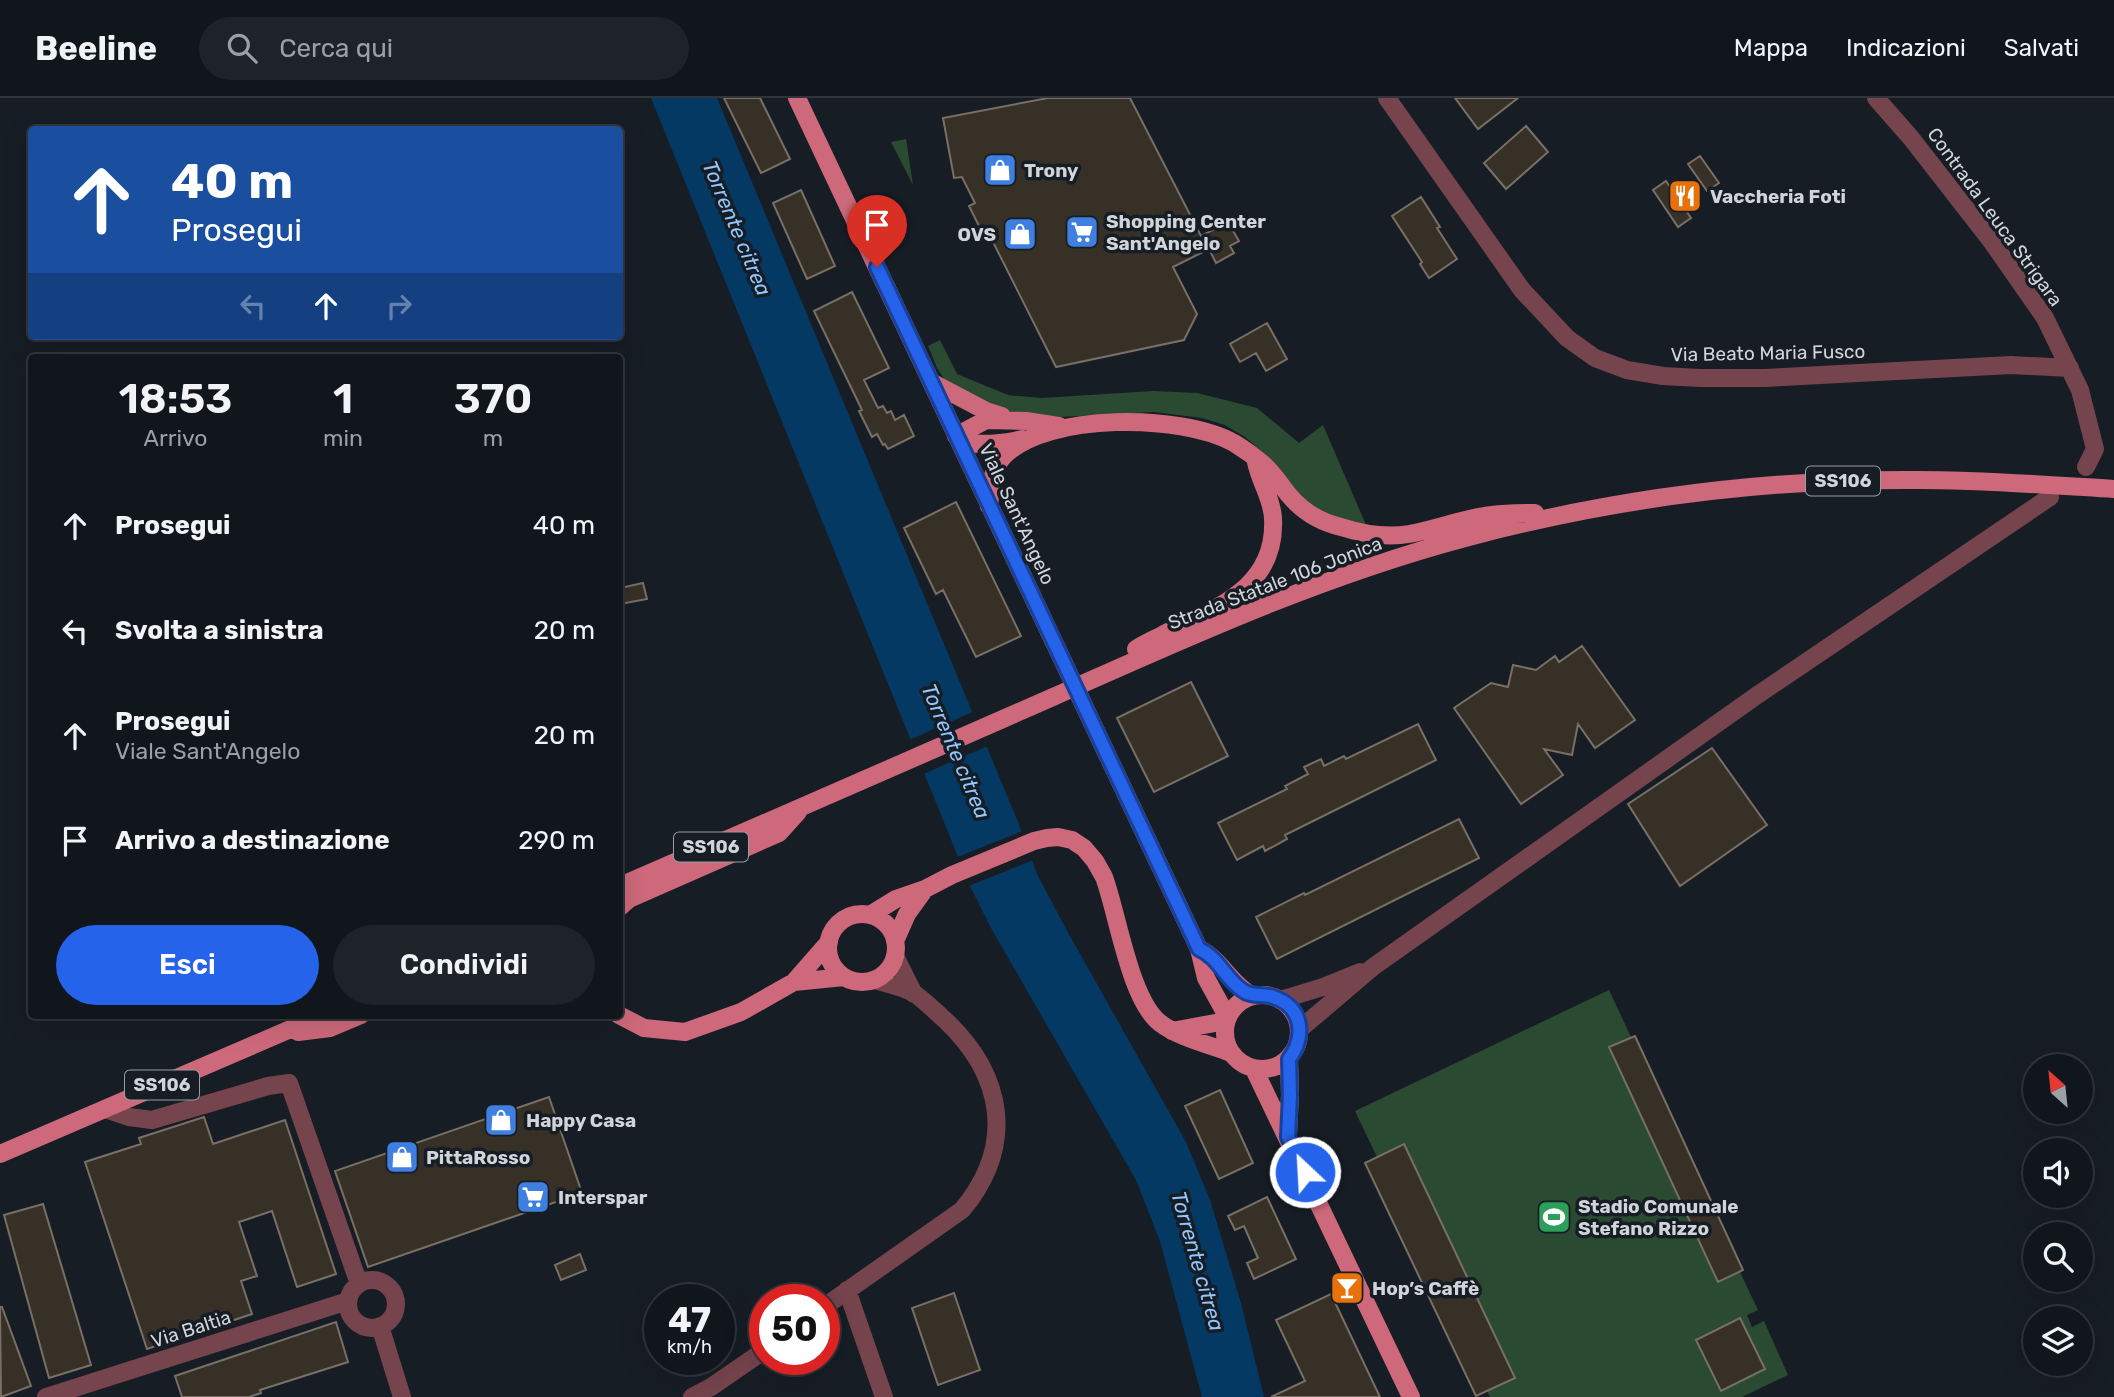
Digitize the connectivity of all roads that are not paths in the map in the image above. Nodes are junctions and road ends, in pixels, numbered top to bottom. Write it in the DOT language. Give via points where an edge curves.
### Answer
graph roads {
  1 [pos="797,98"];
  2 [pos="1387,98"];
  3 [pos="1876,98"];
  4 [pos="2070,368"];
  5 [pos="931,382"];
  6 [pos="1029,432"];
  7 [pos="958,439"];
  8 [pos="1255,458"];
  9 [pos="2086,467"];
  10 [pos="2114,489"];
  11 [pos="2050,497"];
  12 [pos="989,506"];
  13 [pos="1573,513"];
  14 [pos="1116,669"];
  15 [pos="803,807"];
  16 [pos="623,885"];
  17 [pos="925,889"];
  18 [pos="623,904"];
  19 [pos="870,915"];
  20 [pos="829,942"];
  21 [pos="895,949"];
  22 [pos="1199,949"];
  23 [pos="1373,967"];
  24 [pos="844,977"];
  25 [pos="874,980"];
  26 [pos="794,982"];
  27 [pos="914,994"];
  28 [pos="1253,996"];
  29 [pos="1280,1000"];
  30 [pos="623,1017"];
  31 [pos="314,1019"];
  32 [pos="351,1019"];
  33 [pos="1227,1020"];
  34 [pos="1300,1029"];
  35 [pos="1172,1031"];
  36 [pos="281,1033"];
  37 [pos="1231,1053"];
  38 [pos="1289,1059"];
  39 [pos="1254,1069"];
  40 [pos="105,1109"];
  41 [pos="1288,1137"];
  42 [pos="0,1154"];
  43 [pos="359,1284"];
  44 [pos="847,1290"];
  45 [pos="840,1295"];
  46 [pos="348,1301"];
  47 [pos="380,1326"];
  48 [pos="749,1361"];
  49 [pos="46,1397"];
  50 [pos="402,1397"];
  51 [pos="692,1397"];
  52 [pos="884,1397"];
  53 [pos="1411,1397"];
  1 -- 5 [label="main road, Viale Sant'Angelo"];
  2 -- 4 [label="street, Via Beato Maria Fusco" via="1522,290 1567,338 1595,358 1627,370 1700,378 2011,365"];
  3 -- 4 [label="street, Contrada Leuca Strigara" via="1992,242 2045,318"];
  4 -- 9 [label="street, Contrada Leuca Strigara" via="2095,449"];
  5 -- 6 [label="main road"];
  5 -- 7 [label="main road, Viale Sant'Angelo"];
  6 -- 7 [label="main road" via="986,420"];
  6 -- 8 [label="main road" via="1126,423 1180,426 1212,433"];
  6 -- 12 [label="main road" via="997,465"];
  7 -- 12 [label="main road, Viale Sant'Angelo"];
  8 -- 13 [label="main road" via="1315,517 1381,536 1493,515"];
  8 -- 14 [label="main road" via="1273,518 1269,552 1257,576 1234,598 1139,647"];
  10 -- 13 [label="main road, Strada Statale 106 Jonica / SS106" via="1919,480 1810,482 1675,496"];
  11 -- 23 [label="street" via="1756,696"];
  12 -- 22 [label="main road, Viale Sant'Angelo"];
  13 -- 14 [label="main road, Strada Statale 106 Jonica / SS106" via="1467,537 1338,577"];
  14 -- 15 [label="main road, Strada Statale 106 Jonica / SS106"];
  15 -- 16 [label="main road, Strada Statale 106 Jonica / SS106"];
  15 -- 18 [label="main road" via="779,833"];
  17 -- 19 [label="main road"];
  17 -- 21 [label="main road" via="907,914"];
  17 -- 35 [label="main road" via="1034,841 1058,837 1072,841 1095,861 1108,888 1144,1003"];
  19 -- 20 [label="main road" via="840,923"];
  19 -- 21 [label="main road" via="892,932"];
  20 -- 24 [label="main road" via="831,961"];
  20 -- 26 [label="main road"];
  21 -- 25 [label="main road" via="891,966"];
  21 -- 27 [label="street"];
  22 -- 28 [label="main road, Viale Sant'Angelo"];
  22 -- 33 [label="main road, Viale Sant'Angelo" via="1206,978"];
  23 -- 29 [label="street"];
  23 -- 34 [label="street"];
  24 -- 25 [label="main road"];
  24 -- 26 [label="main road"];
  25 -- 27 [label="street"];
  26 -- 30 [label="main road" via="741,1012 685,1032 644,1028"];
  27 -- 44 [label="street" via="956,1030 986,1075 995,1101 995,1150 974,1196 962,1210"];
  28 -- 29 [label="main road"];
  28 -- 33 [label="main road" via="1233,1008"];
  29 -- 34 [label="main road" via="1297,1017"];
  31 -- 36 [label="main road, SS106"];
  32 -- 36 [label="main road" via="330,1028"];
  33 -- 35 [label="main road"];
  33 -- 37 [label="main road" via="1226,1043"];
  34 -- 38 [label="main road"];
  35 -- 37 [label="main road"];
  36 -- 40 [label="main road, SS106"];
  37 -- 39 [label="main road"];
  38 -- 39 [label="main road" via="1266,1070"];
  38 -- 41 [label="main road"];
  39 -- 41 [label="main road"];
  40 -- 42 [label="main road, SS106"];
  40 -- 43 [label="street" via="152,1120 289,1083"];
  41 -- 53 [label="main road"];
  43 -- 46 [label="street"];
  43 -- 47 [label="street" via="373,1280 391,1290 395,1311"];
  44 -- 45 [label="street"];
  44 -- 52 [label="street"];
  46 -- 47 [label="street" via="357,1322"];
  46 -- 49 [label="street, Via Baltia"];
  47 -- 50 [label="street"];
  48 -- 51 [label="street"];
}
